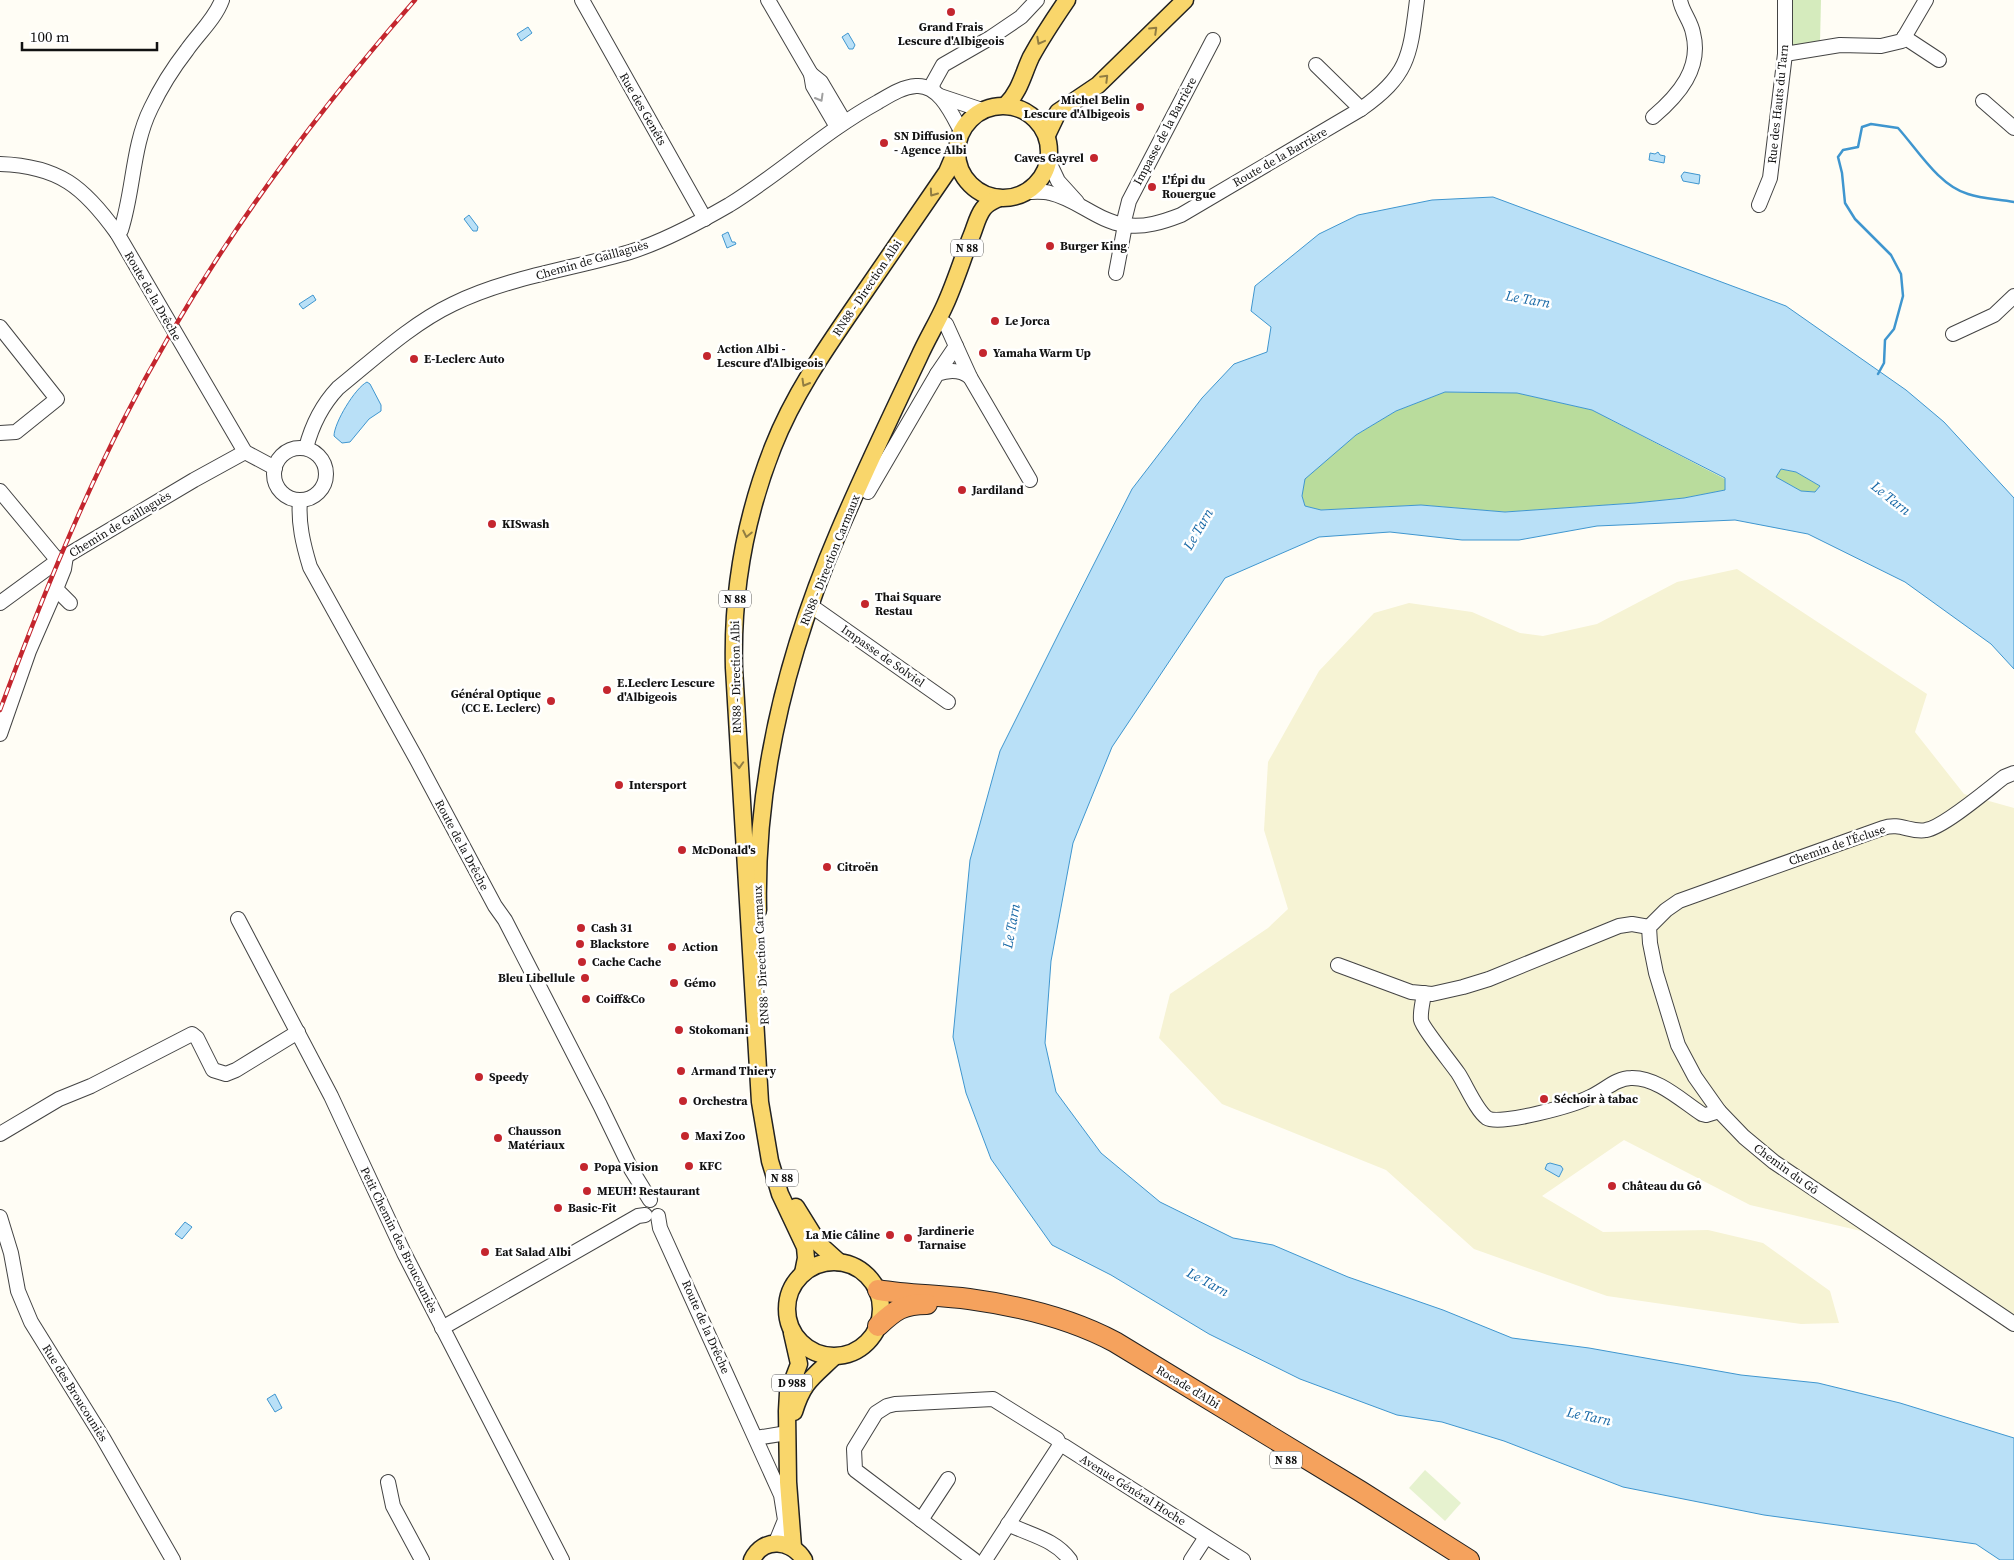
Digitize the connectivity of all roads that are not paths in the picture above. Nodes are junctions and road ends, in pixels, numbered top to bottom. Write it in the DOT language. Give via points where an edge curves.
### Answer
graph roads {
  1 [pos="222,0"];
  2 [pos="582,0"];
  3 [pos="768,0"];
  4 [pos="1037,0"];
  5 [pos="1067,0"];
  6 [pos="1185,0"];
  7 [pos="1417,0"];
  8 [pos="1680,0"];
  9 [pos="1785,0"];
  10 [pos="1926,0"];
  11 [pos="1904,37"];
  12 [pos="1213,40"];
  13 [pos="1785,54"];
  14 [pos="1939,60"];
  15 [pos="1316,66"];
  16 [pos="936,93"];
  17 [pos="1983,102"];
  18 [pos="1006,105"];
  19 [pos="1361,109"];
  20 [pos="982,110"];
  21 [pos="1653,117"];
  22 [pos="841,124"];
  23 [pos="2014,128"];
  24 [pos="962,131"];
  25 [pos="1047,135"];
  26 [pos="956,151"];
  27 [pos="1049,162"];
  28 [pos="0,164"];
  29 [pos="1027,192"];
  30 [pos="998,198"];
  31 [pos="1079,204"];
  32 [pos="1759,205"];
  33 [pos="705,219"];
  34 [pos="1124,225"];
  35 [pos="116,233"];
  36 [pos="973,233"];
  37 [pos="1116,273"];
  38 [pos="2014,296"];
  39 [pos="946,324"];
  40 [pos="0,328"];
  41 [pos="1953,334"];
  42 [pos="956,346"];
  43 [pos="937,374"];
  44 [pos="970,377"];
  45 [pos="0,433"];
  46 [pos="306,448"];
  47 [pos="245,452"];
  48 [pos="275,468"];
  49 [pos="1030,480"];
  50 [pos="0,491"];
  51 [pos="868,492"];
  52 [pos="300,500"];
  53 [pos="61,559"];
  54 [pos="56,589"];
  55 [pos="0,603"];
  56 [pos="70,603"];
  57 [pos="817,610"];
  58 [pos="948,702"];
  59 [pos="0,734"];
  60 [pos="2014,773"];
  61 [pos="238,919"];
  62 [pos="758,923"];
  63 [pos="1649,927"];
  64 [pos="1338,965"];
  65 [pos="1424,993"];
  66 [pos="298,1032"];
  67 [pos="1719,1111"];
  68 [pos="0,1134"];
  69 [pos="649,1208"];
  70 [pos="0,1217"];
  71 [pos="839,1262"];
  72 [pos="803,1273"];
  73 [pos="878,1290"];
  74 [pos="2014,1324"];
  75 [pos="878,1326"];
  76 [pos="442,1328"];
  77 [pos="792,1333"];
  78 [pos="834,1357"];
  79 [pos="788,1433"];
  80 [pos="756,1438"];
  81 [pos="1060,1445"];
  82 [pos="948,1479"];
  83 [pos="388,1482"];
  84 [pos="921,1520"];
  85 [pos="1008,1524"];
  86 [pos="1206,1537"];
  87 [pos="776,1542"];
  88 [pos="793,1547"];
  89 [pos="173,1560"];
  90 [pos="422,1560"];
  91 [pos="562,1560"];
  92 [pos="752,1560"];
  93 [pos="804,1560"];
  94 [pos="974,1560"];
  95 [pos="985,1560"];
  96 [pos="1070,1560"];
  97 [pos="1191,1560"];
  98 [pos="1243,1560"];
  99 [pos="1448,1560"];
  100 [pos="1469,1560"];
  1 -- 35 [label="street" via="219,9 164,83 149,111 137,151 125,219 122,230"];
  2 -- 33 [label="street, Rue des Genêts"];
  3 -- 22 [label="street" via="811,74 820,82"];
  4 -- 16 [label="street" via="1020,17 943,65 933,83"];
  5 -- 18 [label="main road, one-way" via="1044,33 1015,95"];
  25 -- 6 [label="main road, one-way" via="1058,112 1098,85"];
  7 -- 19 [label="street, Route de la Barrière" via="1405,64 1381,95"];
  8 -- 21 [label="street" via="1693,32 1696,57 1688,77"];
  9 -- 13 [label="street, Rue des Hauts du Tarn"];
  10 -- 11 [label="street"];
  11 -- 13 [label="street" via="1902,41 1881,46 1840,45"];
  11 -- 14 [label="street"];
  12 -- 34 [label="street, Impasse de la Barrière" via="1128,201"];
  13 -- 32 [label="street, Rue des Hauts du Tarn" via="1770,178"];
  15 -- 19 [label="street"];
  16 -- 20 [label="street, Chemin de Gaillaguès"];
  16 -- 22 [label="street, Chemin de Gaillaguès" via="916,86 899,90"];
  16 -- 24 [label="street"];
  17 -- 23 [label="street"];
  18 -- 20 [label="main road"];
  18 -- 25 [label="main road" via="1023,109 1038,120"];
  19 -- 34 [label="street, Route de la Barrière" via="1181,215 1158,223"];
  20 -- 24 [label="main road"];
  22 -- 33 [label="street, Chemin de Gaillaguès" via="763,183"];
  24 -- 26 [label="main road"];
  25 -- 27 [label="main road"];
  26 -- 30 [label="main road" via="959,168 968,183 982,194"];
  26 -- 72 [label="main road, RN88 - Direction Albi / N 88, one-way" via="947,172 821,356 795,400 774,445 752,507 734,603 741,813 760,1102 772,1169 805,1247"];
  27 -- 29 [label="main road" via="1041,179"];
  27 -- 31 [label="street, Route de la Barrière" via="1058,181"];
  28 -- 35 [label="street, Route de la Drêche" via="36,168 61,177 92,201"];
  29 -- 30 [label="main road" via="1013,198"];
  29 -- 31 [label="street, Route de la Barrière" via="1050,193"];
  30 -- 36 [label="main road, RN88 - Direction Carmaux / N 88" via="983,208"];
  31 -- 34 [label="street, Route de la Barrière" via="1094,214"];
  33 -- 46 [label="street, Chemin de Gaillaguès" via="632,251 494,288 445,308 412,330 326,400"];
  34 -- 37 [label="street, Impasse de la Barrière"];
  35 -- 47 [label="street, Route de la Drêche"];
  36 -- 39 [label="main road" via="965,274"];
  36 -- 62 [label="main road, RN88 - Direction Carmaux / N 88" via="945,305 839,530 798,641 781,702 765,793 759,851"];
  38 -- 41 [label="street" via="1994,315"];
  39 -- 42 [label="street"];
  39 -- 51 [label="main road"];
  40 -- 45 [label="street" via="57,399 16,432"];
  42 -- 43 [label="street"];
  42 -- 44 [label="street"];
  43 -- 44 [label="street" via="948,370"];
  43 -- 51 [label="street"];
  44 -- 49 [label="street"];
  46 -- 48 [label="street" via="286,452"];
  46 -- 52 [label="street" via="322,459 326,478 315,495"];
  47 -- 48 [label="street"];
  47 -- 53 [label="street, Chemin de Gaillaguès"];
  48 -- 52 [label="street" via="276,483 282,492"];
  50 -- 53 [label="street" via="54,556"];
  51 -- 57 [label="main road"];
  52 -- 69 [label="street, Route de la Drêche" via="301,534 310,566 505,920"];
  53 -- 54 [label="street" via="64,569"];
  53 -- 55 [label="street, Chemin de Gaillaguès"];
  54 -- 56 [label="street"];
  54 -- 59 [label="street" via="29,651"];
  57 -- 58 [label="street, Impasse de Solviel"];
  57 -- 62 [label="main road" via="776,770"];
  60 -- 63 [label="street, Chemin de l'Écluse" via="1940,825 1924,830 1888,826 1679,901"];
  61 -- 66 [label="street, Petit Chemin des Broucouniès"];
  62 -- 71 [label="main road, RN88 - Direction Carmaux / N 88" via="776,1156 781,1176 800,1216 818,1244"];
  63 -- 65 [label="street" via="1619,926 1489,979"];
  63 -- 67 [label="street, Chemin du Gô" via="1656,973 1678,1045"];
  64 -- 65 [label="street" via="1404,990"];
  65 -- 67 [label="street" via="1423,1027 1447,1056 1487,1118 1501,1120 1551,1110 1586,1099 1618,1081 1632,1078 1650,1081 1702,1114"];
  66 -- 68 [label="street" via="226,1074 213,1070 192,1034 59,1099"];
  66 -- 76 [label="street, Petit Chemin des Broucouniès"];
  67 -- 74 [label="street, Chemin du Gô" via="1774,1162"];
  69 -- 76 [label="street"];
  69 -- 80 [label="street, Route de la Drêche"];
  70 -- 89 [label="street, Rue des Broucouniès" via="18,1291 31,1322 104,1438"];
  71 -- 72 [label="main road" via="826,1262"];
  71 -- 73 [label="main road" via="860,1269"];
  72 -- 77 [label="main road" via="788,1295 787,1321"];
  73 -- 75 [label="main road" via="881,1314"];
  73 -- 100 [label="highway, Rocade d'Albi / N 88" via="970,1299 1036,1312 1092,1330"];
  75 -- 78 [label="main road" via="861,1348 848,1355"];
  75 -- 99 [label="highway, Rocade d'Albi / N 88" via="903,1307 932,1304 1050,1328 1081,1340 1132,1367"];
  76 -- 91 [label="street, Petit Chemin des Broucouniès"];
  77 -- 78 [label="main road" via="810,1350"];
  77 -- 79 [label="main road, D 988" via="799,1364 788,1393"];
  78 -- 79 [label="main road, D 988" via="808,1380 800,1393"];
  79 -- 80 [label="street"];
  79 -- 88 [label="main road"];
  80 -- 87 [label="street, Route de la Drêche" via="781,1495 785,1520"];
  81 -- 84 [label="street, Avenue Général Hoche" via="1057,1439 992,1399 887,1406 876,1414 854,1449 855,1470"];
  81 -- 85 [label="street"];
  81 -- 86 [label="street, Avenue Général Hoche"];
  82 -- 84 [label="street"];
  83 -- 90 [label="street" via="393,1506"];
  84 -- 94 [label="street"];
  85 -- 95 [label="street"];
  85 -- 96 [label="street" via="1045,1539 1060,1548"];
  86 -- 97 [label="street"];
  86 -- 98 [label="street, Avenue Général Hoche"];
  87 -- 88 [label="main road"];
  87 -- 92 [label="main road" via="760,1548"];
  88 -- 93 [label="main road"];
}
